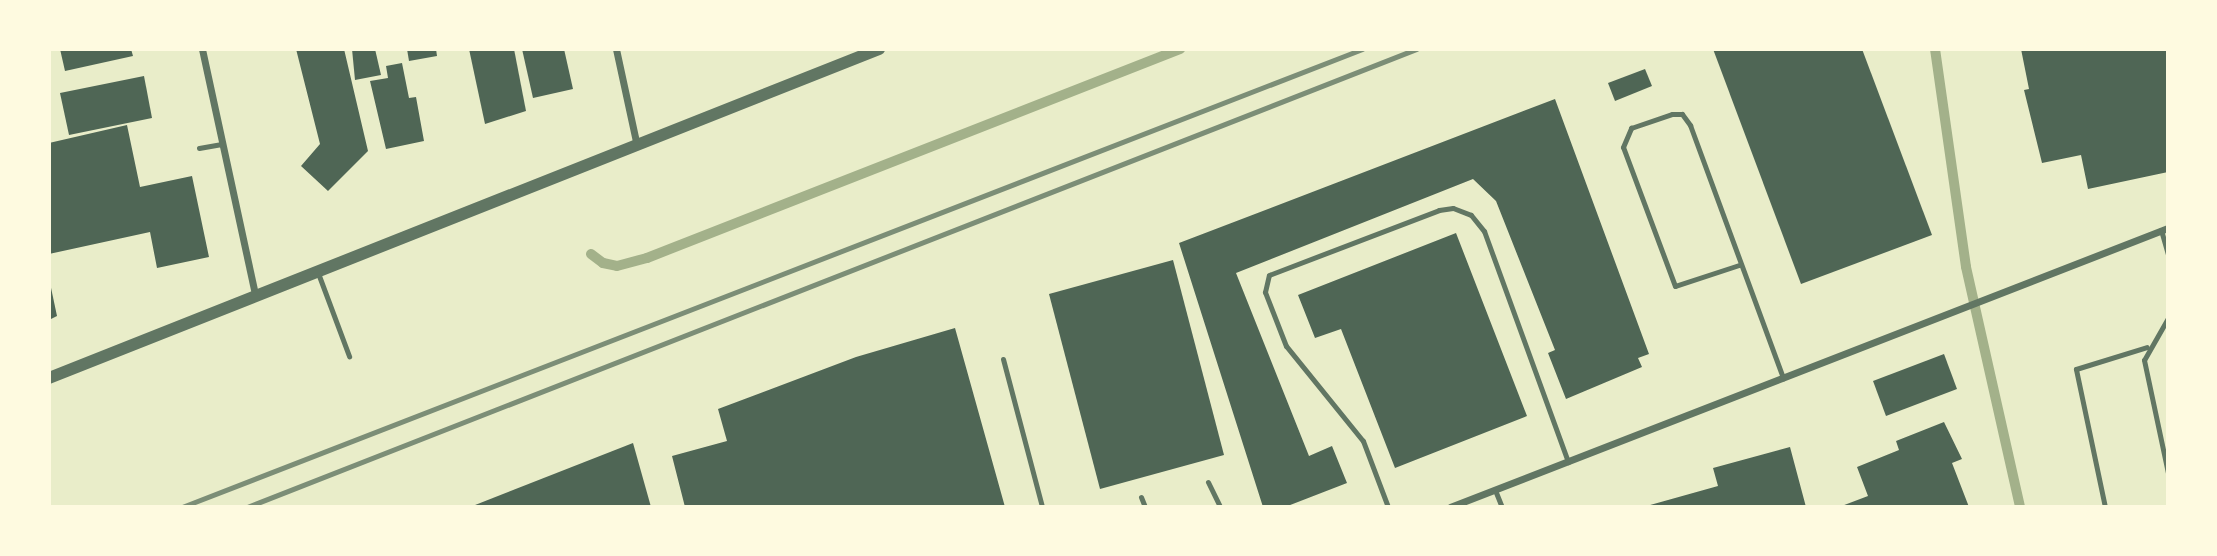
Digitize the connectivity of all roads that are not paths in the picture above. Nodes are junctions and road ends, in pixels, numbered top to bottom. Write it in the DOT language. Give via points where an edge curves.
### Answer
graph roads {
  1 [pos="202,49"];
  2 [pos="616,49"];
  3 [pos="879,49"];
  4 [pos="222,144"];
  5 [pos="637,146"];
  6 [pos="199,148"];
  7 [pos="2165,229"];
  8 [pos="2168,254"];
  9 [pos="1739,265"];
  10 [pos="317,271"];
  11 [pos="255,295"];
  12 [pos="2168,318"];
  13 [pos="2147,347"];
  14 [pos="349,356"];
  15 [pos="1003,359"];
  16 [pos="49,378"];
  17 [pos="1783,379"];
  18 [pos="1568,462"];
  19 [pos="2168,472"];
  20 [pos="1208,482"];
  21 [pos="1495,490"];
  22 [pos="1141,497"];
  23 [pos="1042,507"];
  24 [pos="1144,507"];
  25 [pos="1220,507"];
  26 [pos="1388,507"];
  27 [pos="1450,507"];
  28 [pos="1502,507"];
  29 [pos="2105,507"];
  1 -- 4 [label="street"];
  2 -- 5 [label="street"];
  3 -- 5 [label="street"];
  4 -- 6 [label="lane"];
  4 -- 11 [label="street"];
  5 -- 10 [label="street"];
  7 -- 8 [label="lane"];
  7 -- 17 [label="street"];
  9 -- 9 [label="lane" via="1690,125 1682,114 1630,128 1623,146 1675,286"];
  9 -- 17 [label="lane"];
  10 -- 11 [label="street"];
  10 -- 14 [label="lane"];
  11 -- 16 [label="street"];
  12 -- 13 [label="lane"];
  13 -- 19 [label="lane" via="2144,360"];
  13 -- 29 [label="lane" via="2076,369"];
  15 -- 23 [label="lane"];
  17 -- 18 [label="street"];
  18 -- 21 [label="street"];
  18 -- 26 [label="lane" via="1484,231 1471,215 1453,208 1439,210 1269,275 1265,292 1286,345 1363,441"];
  20 -- 25 [label="lane"];
  21 -- 27 [label="street"];
  21 -- 28 [label="lane"];
  22 -- 24 [label="lane"];
}
